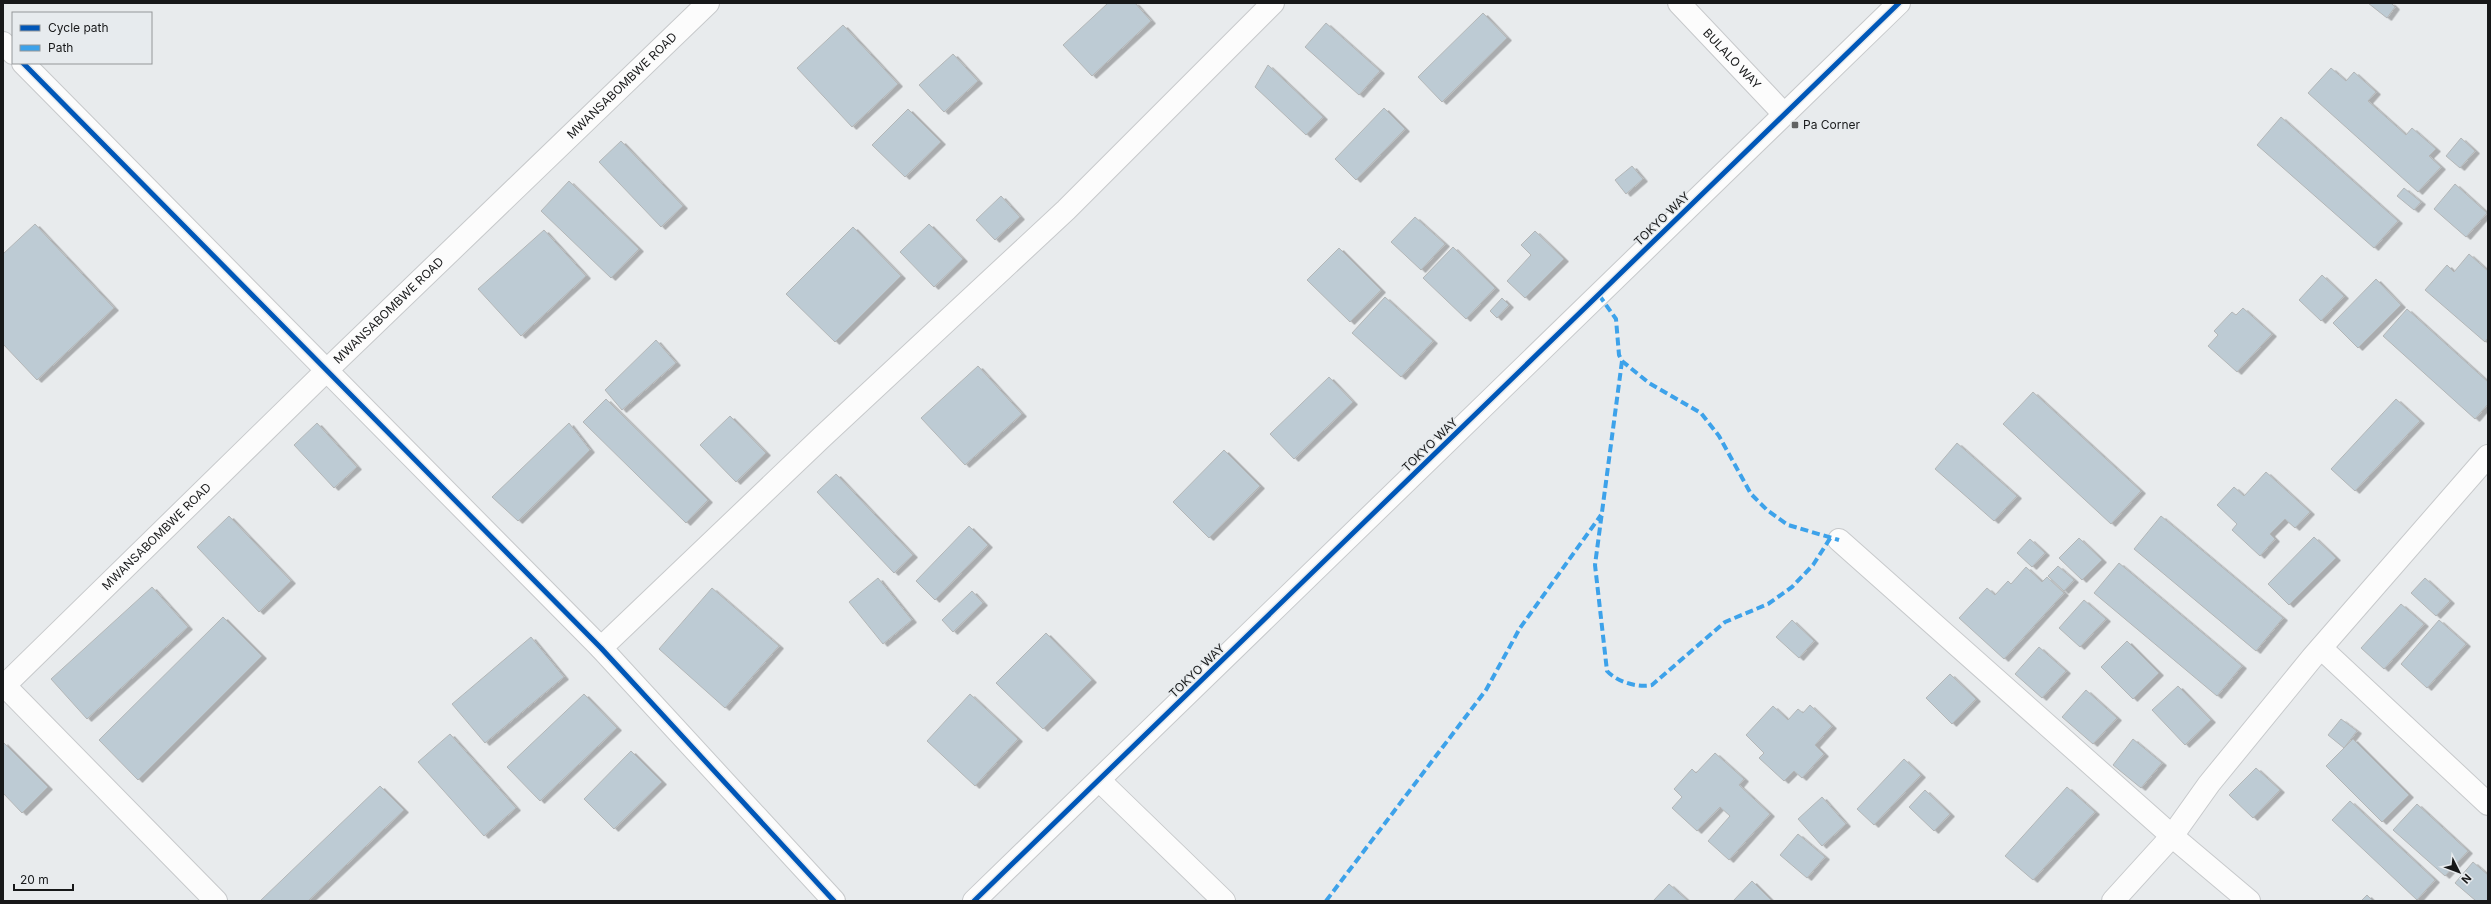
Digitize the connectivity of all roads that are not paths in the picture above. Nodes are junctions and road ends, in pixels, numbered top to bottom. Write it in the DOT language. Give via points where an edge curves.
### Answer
graph roads {
  1 [pos="708,3"];
  2 [pos="1273,3"];
  3 [pos="1679,3"];
  4 [pos="1899,3"];
  5 [pos="3,43"];
  6 [pos="12,52"];
  7 [pos="24,64"];
  8 [pos="1784,114"];
  9 [pos="327,370"];
  10 [pos="2488,456"];
  11 [pos="1839,540"];
  12 [pos="601,648"];
  13 [pos="2321,648"];
  14 [pos="4,685"];
  15 [pos="1099,780"];
  16 [pos="2488,804"];
  17 [pos="2172,836"];
  18 [pos="216,901"];
  19 [pos="834,901"];
  20 [pos="974,901"];
  21 [pos="1224,901"];
  22 [pos="2112,901"];
  23 [pos="2249,901"];
  1 -- 9 [label="street, MWANSABOMBWE ROAD"];
  2 -- 12 [label="street" via="1066,210 822,437"];
  3 -- 8 [label="street, BULALO WAY"];
  4 -- 8 [label="street, TOKYO WAY"];
  5 -- 6 [label="street"];
  7 -- 9 [label="street"];
  8 -- 15 [label="street, TOKYO WAY"];
  9 -- 12 [label="street"];
  9 -- 14 [label="street, MWANSABOMBWE ROAD"];
  10 -- 13 [label="street"];
  11 -- 17 [label="street"];
  12 -- 19 [label="street"];
  13 -- 16 [label="street"];
  13 -- 17 [label="street" via="2209,784"];
  14 -- 18 [label="street"];
  15 -- 20 [label="street, TOKYO WAY"];
  15 -- 21 [label="street"];
  17 -- 22 [label="street"];
  17 -- 23 [label="street"];
}
